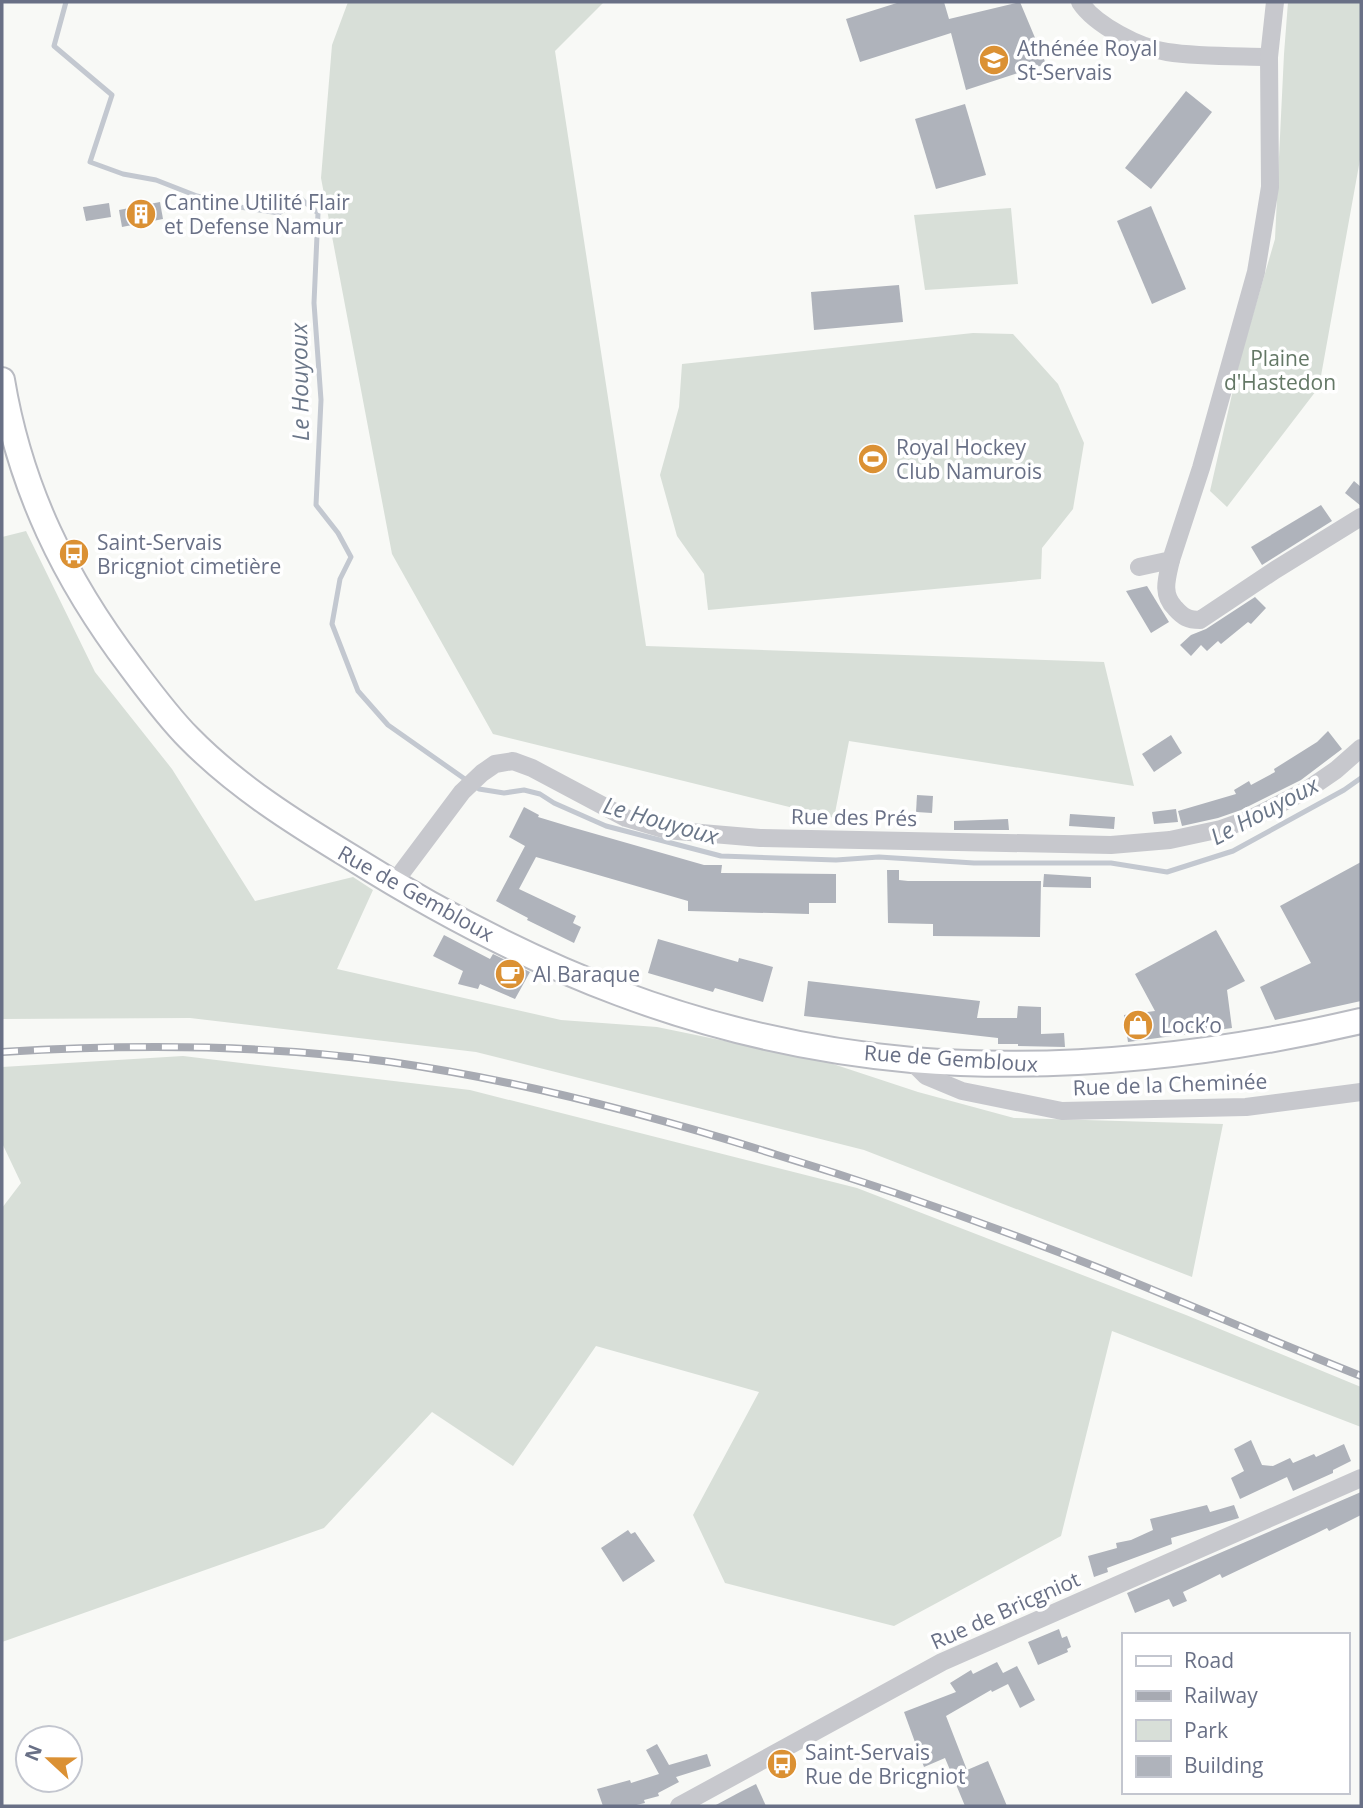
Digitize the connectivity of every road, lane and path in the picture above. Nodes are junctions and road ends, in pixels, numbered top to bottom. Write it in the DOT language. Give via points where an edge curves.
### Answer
graph roads {
  1 [pos="1080,2"];
  2 [pos="1275,2"];
  3 [pos="1269,57"];
  4 [pos="2,380"];
  5 [pos="1361,517"];
  6 [pos="1171,560"];
  7 [pos="1139,567"];
  8 [pos="1361,748"];
  9 [pos="393,884"];
  10 [pos="1361,1021"];
  11 [pos="909,1059"];
  12 [pos="1361,1092"];
  13 [pos="1361,1478"];
  14 [pos="679,1806"];
  1 -- 3 [label="street" via="1107,27 1165,52"];
  2 -- 3 [label="street"];
  3 -- 6 [label="street" via="1270,187 1256,272"];
  4 -- 9 [label="main road, Rue de Gembloux" via="19,453 49,536 101,627 144,684 189,738 229,774"];
  5 -- 6 [label="street" via="1200,620 1184,618 1169,602 1165,585"];
  6 -- 7 [label="street"];
  8 -- 9 [label="street, Rue des Prés" via="1307,790 1252,818 1170,840 1111,845 760,838 666,830 626,818 513,761 495,764 462,792"];
  9 -- 11 [label="main road, Rue de Gembloux" via="548,964 631,999 764,1038"];
  10 -- 11 [label="main road, Rue de Gembloux" via="1289,1038 1098,1062 977,1064"];
  11 -- 12 [label="street, Rue de la Cheminée" via="926,1076 962,1091 1062,1111 1246,1107"];
  13 -- 14 [label="street, Rue de Bricgniot" via="942,1662"];
}
